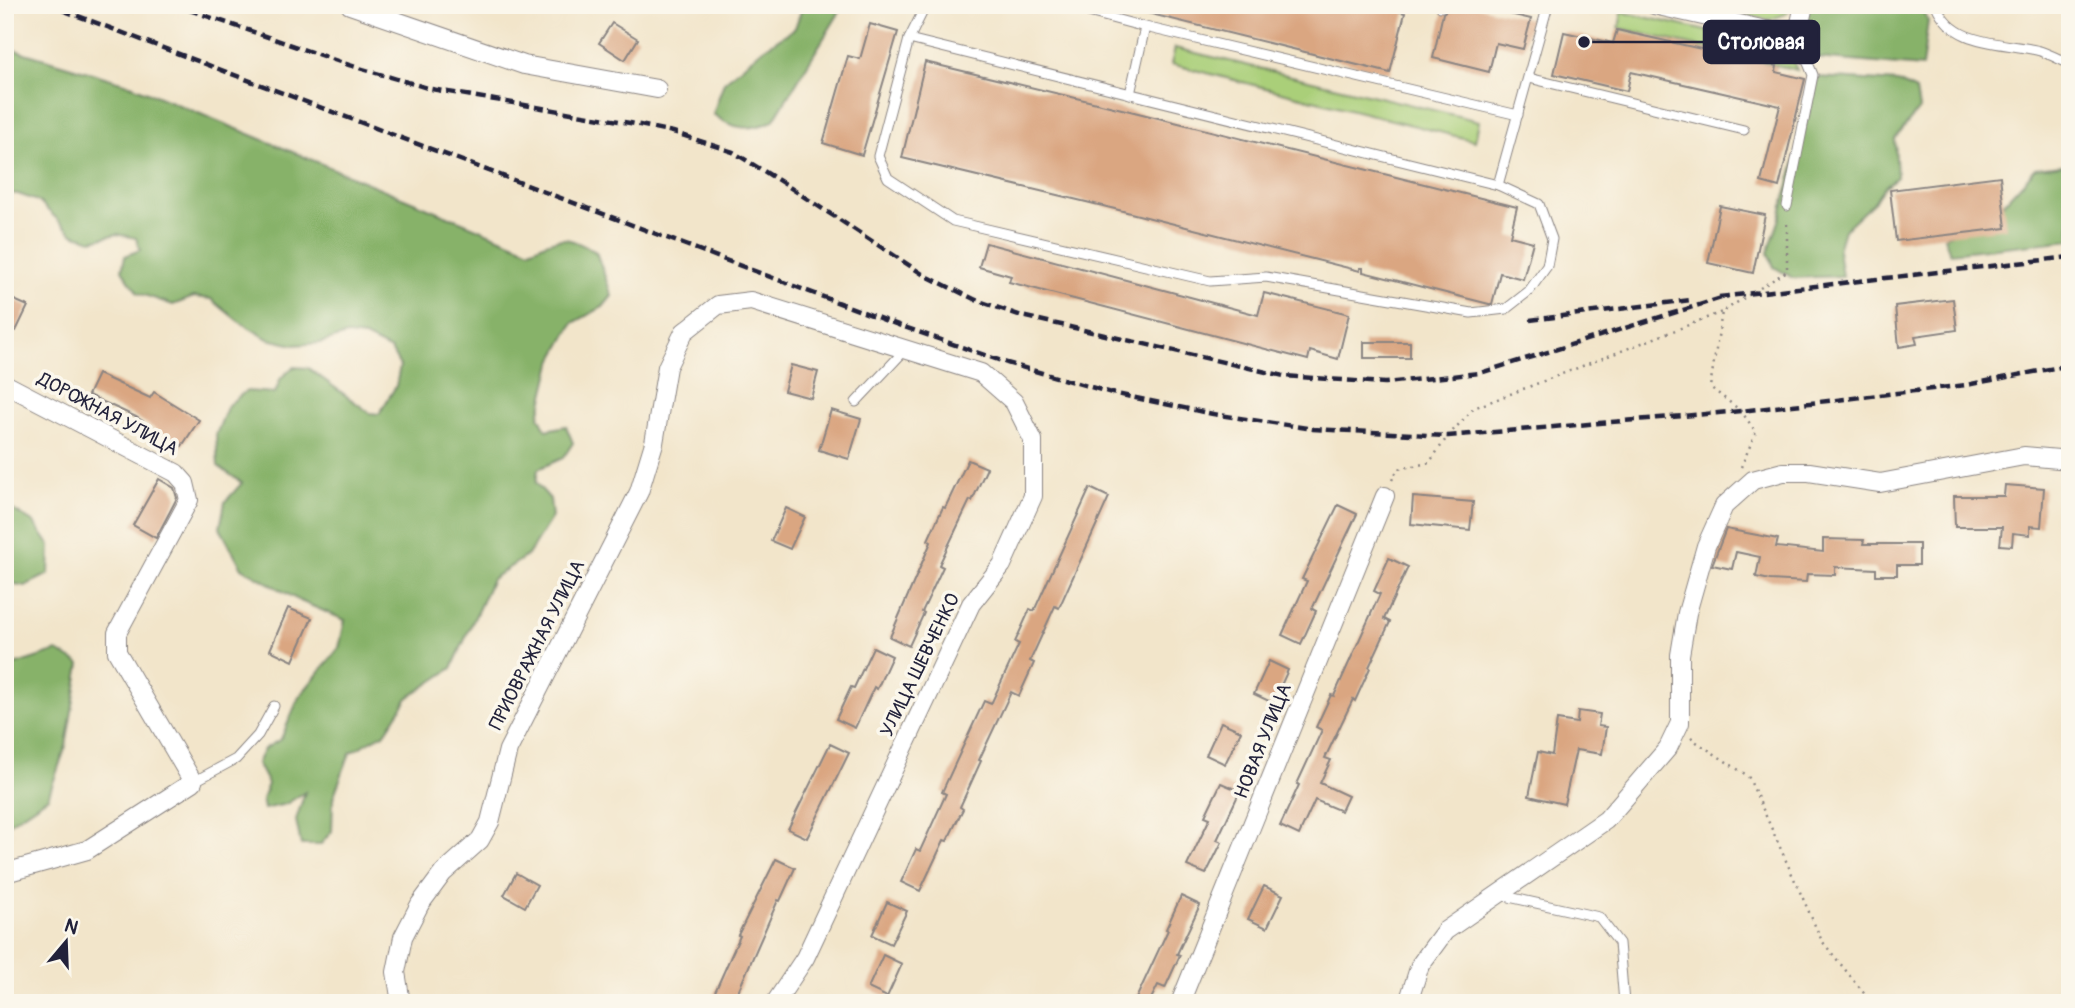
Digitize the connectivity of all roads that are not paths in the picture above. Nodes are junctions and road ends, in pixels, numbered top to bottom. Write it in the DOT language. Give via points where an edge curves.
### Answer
graph roads {
  1 [pos="350,5"];
  2 [pos="926,5"];
  3 [pos="1062,5"];
  4 [pos="1548,5"];
  5 [pos="1654,5"];
  6 [pos="1804,5"];
  7 [pos="1936,5"];
  8 [pos="1145,27"];
  9 [pos="1797,37"];
  10 [pos="909,39"];
  11 [pos="2070,64"];
  12 [pos="1529,78"];
  13 [pos="657,89"];
  14 [pos="1130,94"];
  15 [pos="1518,116"];
  16 [pos="1744,130"];
  17 [pos="1498,185"];
  18 [pos="1787,206"];
  19 [pos="718,304"];
  20 [pos="906,349"];
  21 [pos="5,384"];
  22 [pos="856,402"];
  23 [pos="2070,460"];
  24 [pos="1385,496"];
  25 [pos="274,706"];
  26 [pos="193,782"];
  27 [pos="5,873"];
  28 [pos="1498,894"];
  29 [pos="401,1003"];
  30 [pos="775,1003"];
  31 [pos="1180,1003"];
  32 [pos="1408,1003"];
  33 [pos="1624,1003"];
  1 -- 13 [label="street" via="524,65"];
  2 -- 10 [label="lane"];
  3 -- 8 [label="lane"];
  4 -- 12 [label="lane"];
  5 -- 9 [label="street"];
  6 -- 9 [label="street"];
  7 -- 11 [label="lane" via="1940,16 1972,39 2041,51"];
  8 -- 14 [label="lane"];
  8 -- 15 [label="lane"];
  9 -- 18 [label="lane" via="1813,75"];
  10 -- 14 [label="lane"];
  10 -- 17 [label="lane" via="878,156 888,178 953,220 1210,281 1266,277 1471,313 1506,309 1529,291 1547,266 1552,239 1539,204"];
  12 -- 15 [label="lane"];
  12 -- 16 [label="lane"];
  14 -- 17 [label="lane"];
  15 -- 17 [label="lane"];
  19 -- 20 [label="street, УЛИЦА ШЕВЧЕНКО" via="751,301"];
  19 -- 29 [label="street, ПРИОВРАЖНАЯ УЛИЦА" via="684,332 667,367 654,443 639,492 508,750 490,822 480,840 443,873 403,937 396,972"];
  20 -- 22 [label="lane"];
  20 -- 30 [label="street, УЛИЦА ШЕВЧЕНКО" via="981,373 1014,401 1033,440 1033,496 1002,565 971,604 805,958"];
  21 -- 26 [label="street, ДОРОЖНАЯ УЛИЦА" via="176,473 185,483 189,500 117,633 117,652"];
  23 -- 28 [label="street" via="2024,456 1880,483 1796,472 1753,480 1724,506 1706,546 1680,655 1680,723 1668,748 1606,821"];
  24 -- 31 [label="street, НОВАЯ УЛИЦА"];
  25 -- 26 [label="lane" via="258,735 236,759"];
  26 -- 27 [label="street" via="87,850"];
  28 -- 32 [label="street" via="1445,931 1420,965"];
  28 -- 33 [label="lane" via="1599,917 1619,943"];
}
